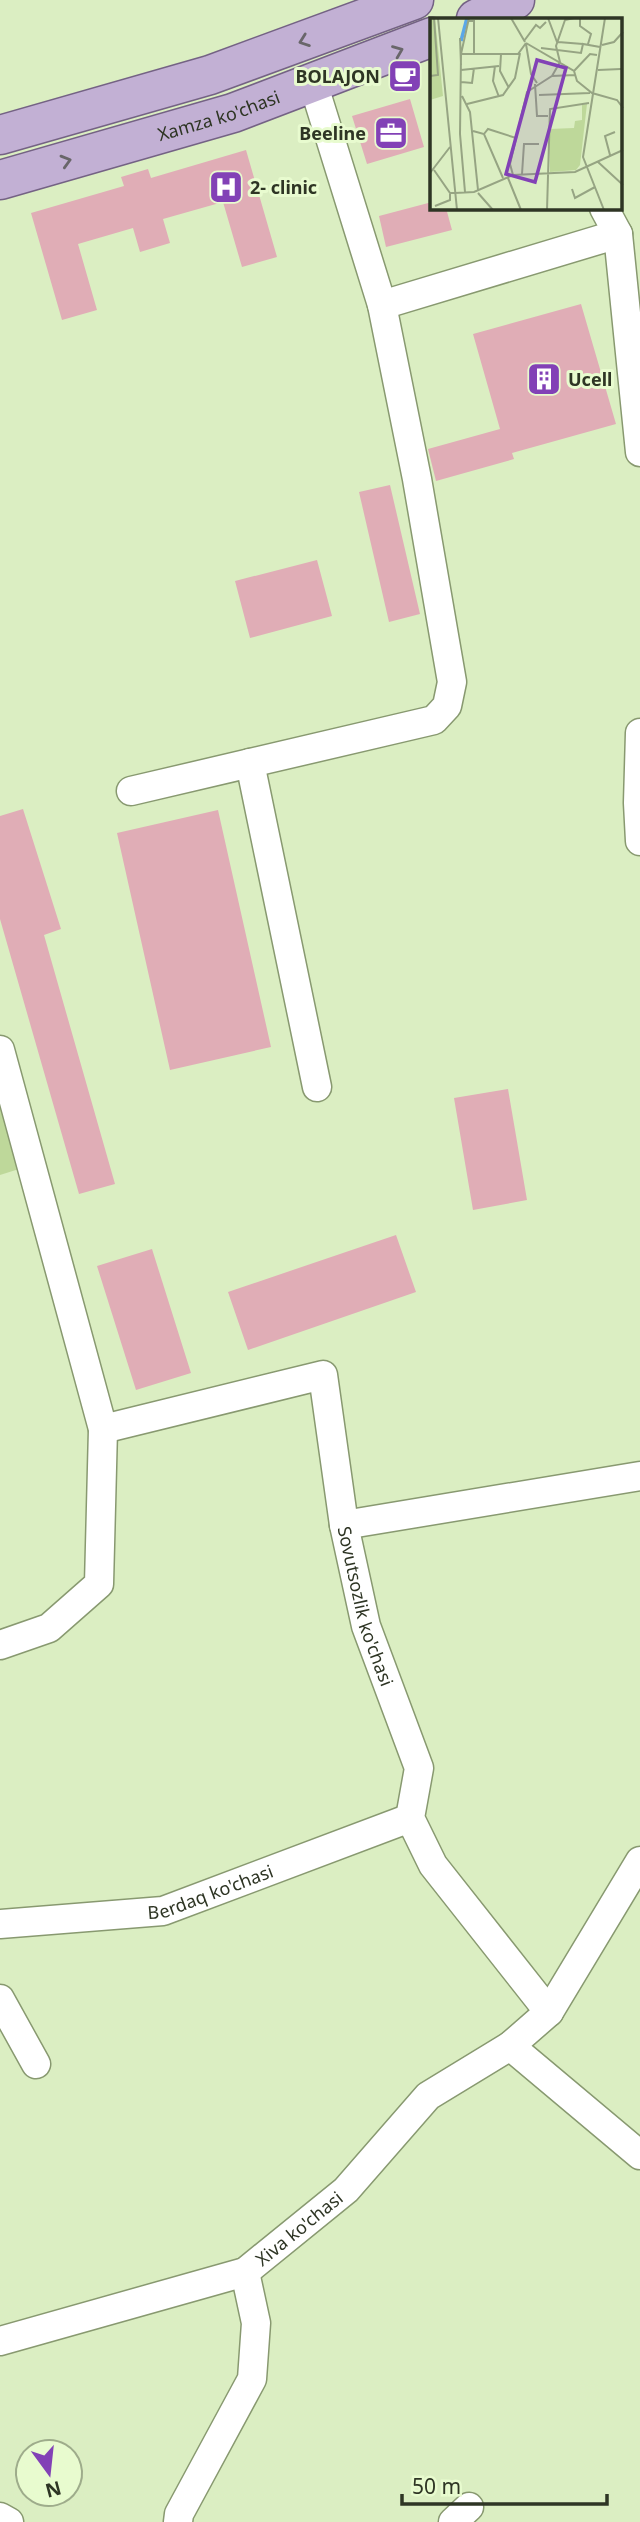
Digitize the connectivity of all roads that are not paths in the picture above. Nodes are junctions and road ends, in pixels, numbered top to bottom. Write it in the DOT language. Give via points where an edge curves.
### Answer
graph roads {
  1 [pos="414,0"];
  2 [pos="430,38"];
  3 [pos="313,83"];
  4 [pos="0,135"];
  5 [pos="0,180"];
  6 [pos="605,210"];
  7 [pos="618,234"];
  8 [pos="382,306"];
  9 [pos="640,452"];
  10 [pos="640,733"];
  11 [pos="250,763"];
  12 [pos="131,791"];
  13 [pos="639,803"];
  14 [pos="640,841"];
  15 [pos="0,1050"];
  16 [pos="317,1087"];
  17 [pos="103,1429"];
  18 [pos="640,1476"];
  19 [pos="344,1525"];
  20 [pos="0,1645"];
  21 [pos="410,1818"];
  22 [pos="640,1861"];
  23 [pos="0,1924"];
  24 [pos="0,1999"];
  25 [pos="549,2012"];
  26 [pos="510,2046"];
  27 [pos="36,2064"];
  28 [pos="640,2155"];
  29 [pos="245,2272"];
  30 [pos="0,2341"];
  31 [pos="0,2517"];
  32 [pos="9,2522"];
  33 [pos="178,2522"];
  1 -- 4 [label="main road, one-way" via="210,75"];
  3 -- 2 [label="main road, Xamza ko'chasi, one-way"];
  5 -- 3 [label="main road, Xamza ko'chasi, one-way" via="233,113"];
  3 -- 8 [label="street"];
  6 -- 7 [label="street"];
  7 -- 8 [label="street"];
  7 -- 9 [label="street"];
  8 -- 11 [label="street" via="452,682 447,706 435,720"];
  10 -- 13 [label="street"];
  11 -- 12 [label="street"];
  11 -- 16 [label="street"];
  13 -- 14 [label="street"];
  15 -- 17 [label="street"];
  17 -- 19 [label="street, Sovutsozlik ko'chasi" via="323,1375"];
  17 -- 20 [label="street" via="99,1584 49,1628"];
  18 -- 19 [label="street"];
  19 -- 21 [label="street, Sovutsozlik ko'chasi" via="366,1626 419,1768"];
  21 -- 23 [label="street, Berdaq ko'chasi" via="163,1911"];
  21 -- 25 [label="street" via="433,1865"];
  22 -- 25 [label="street, Xiva ko'chasi"];
  24 -- 27 [label="street"];
  25 -- 26 [label="street, Xiva ko'chasi"];
  26 -- 28 [label="street"];
  26 -- 29 [label="street, Xiva ko'chasi" via="428,2096 346,2190"];
  29 -- 30 [label="street, Xiva ko'chasi"];
  29 -- 33 [label="street" via="256,2323 252,2379"];
  31 -- 32 [label="street"];
}
